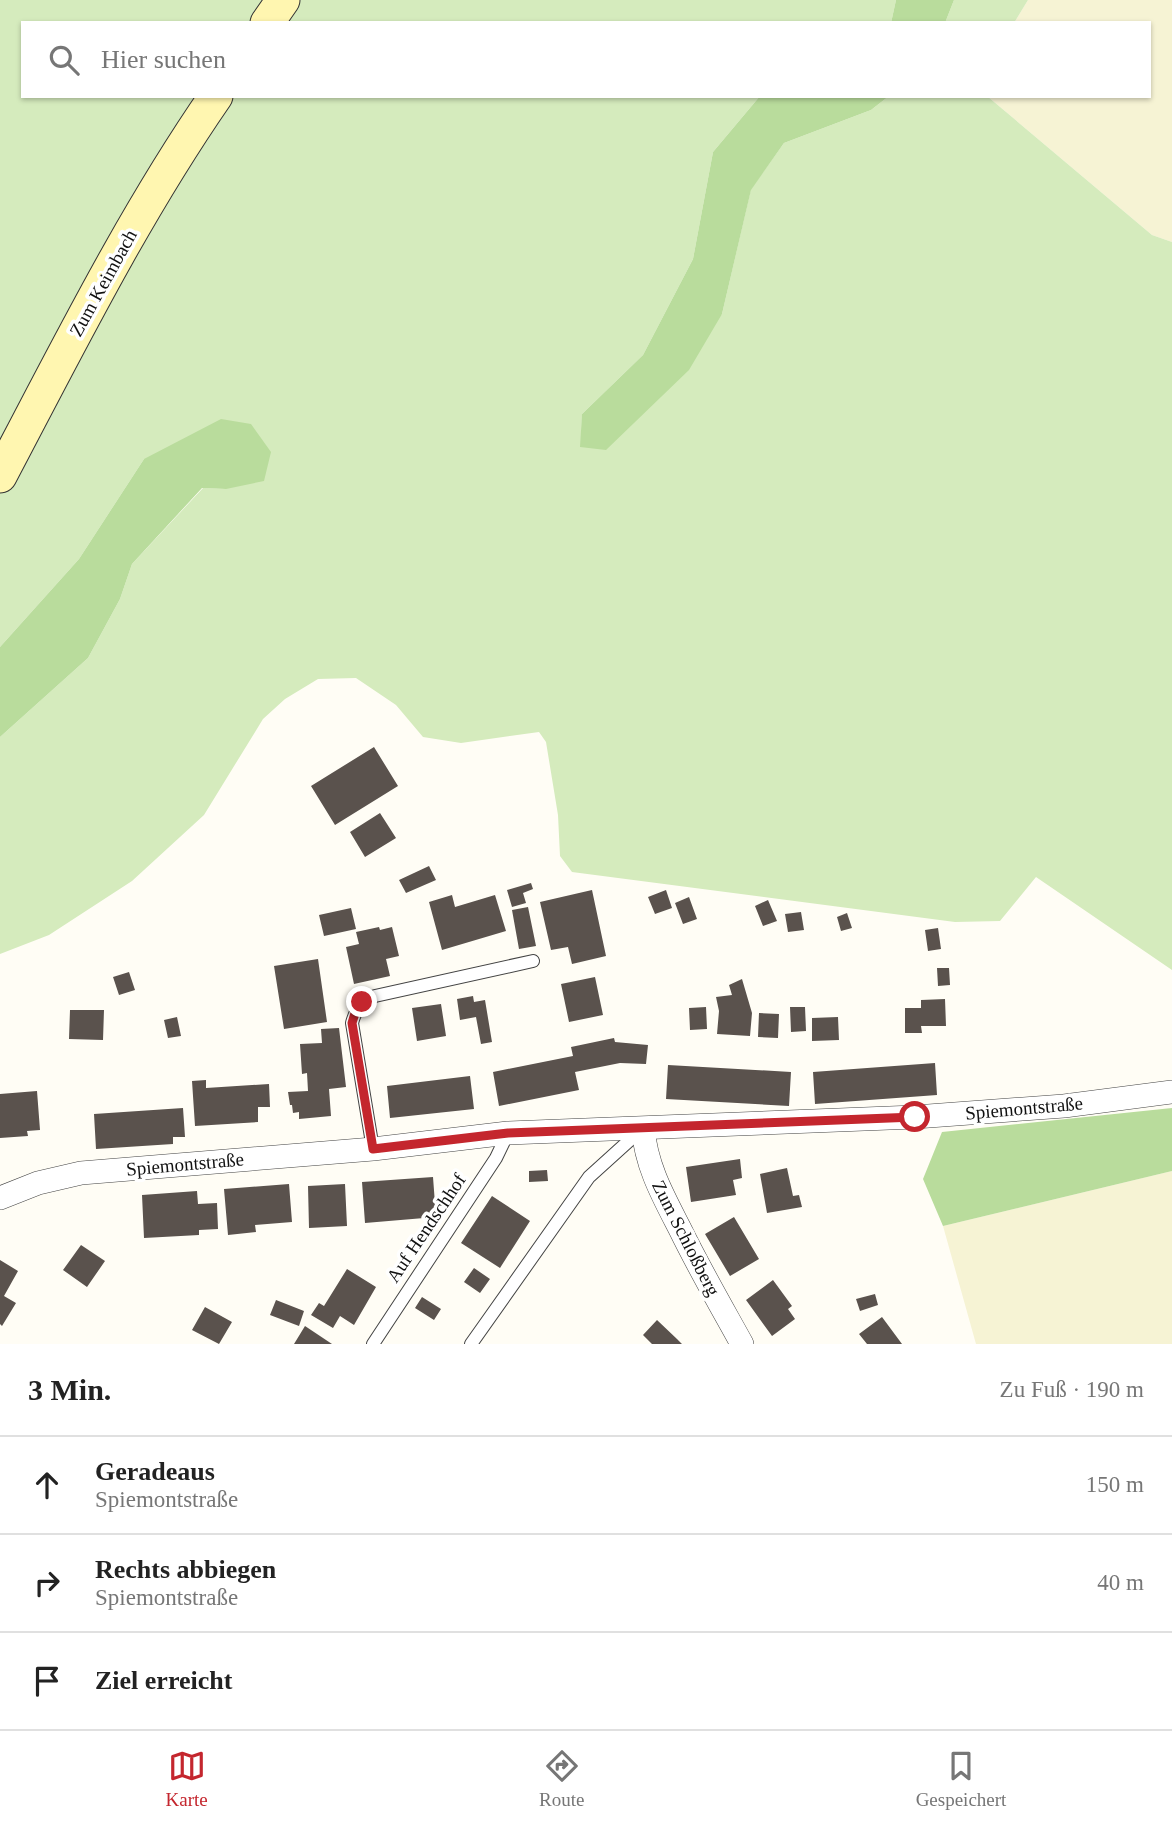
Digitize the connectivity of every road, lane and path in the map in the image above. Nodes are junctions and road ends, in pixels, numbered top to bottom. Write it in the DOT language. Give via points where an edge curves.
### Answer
graph roads {
  1 [pos="283,0"];
  2 [pos="268,21"];
  3 [pos="215,98"];
  4 [pos="0,476"];
  5 [pos="533,961"];
  6 [pos="1172,1092"];
  7 [pos="643,1128"];
  8 [pos="508,1133"];
  9 [pos="373,1149"];
  10 [pos="0,1198"];
  11 [pos="373,1344"];
  12 [pos="471,1344"];
  13 [pos="742,1344"];
  1 -- 2 [label="street"];
  3 -- 4 [label="street, Zum Keimbach" via="98,289"];
  5 -- 9 [label="lane" via="362,1002 352,1023"];
  6 -- 7 [label="street, Spiemontstraße" via="915,1117"];
  7 -- 8 [label="street, Spiemontstraße"];
  7 -- 12 [label="lane" via="589,1177"];
  7 -- 13 [label="street, Zum Schloßberg" via="655,1179"];
  8 -- 9 [label="street, Spiemontstraße"];
  8 -- 11 [label="lane, Auf Hendschhof"];
  9 -- 10 [label="street, Spiemontstraße" via="81,1173"];
}
